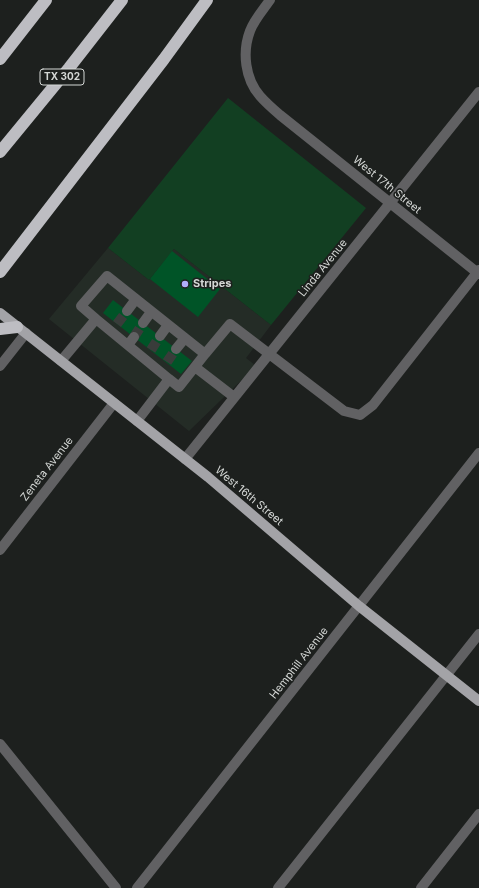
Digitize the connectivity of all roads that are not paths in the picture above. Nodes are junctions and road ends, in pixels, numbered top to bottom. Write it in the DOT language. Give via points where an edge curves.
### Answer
graph roads {
  1 [pos="46,0"];
  2 [pos="122,0"];
  3 [pos="207,0"];
  4 [pos="270,0"];
  5 [pos="0,59"];
  6 [pos="479,92"];
  7 [pos="0,152"];
  8 [pos="390,204"];
  9 [pos="15,252"];
  10 [pos="0,256"];
  11 [pos="0,272"];
  12 [pos="478,272"];
  13 [pos="136,299"];
  14 [pos="127,311"];
  15 [pos="151,312"];
  16 [pos="0,313"];
  17 [pos="96,319"];
  18 [pos="143,323"];
  19 [pos="168,325"];
  20 [pos="0,329"];
  21 [pos="21,330"];
  22 [pos="160,336"];
  23 [pos="185,338"];
  24 [pos="176,349"];
  25 [pos="150,350"];
  26 [pos="205,354"];
  27 [pos="269,355"];
  28 [pos="144,359"];
  29 [pos="61,361"];
  30 [pos="166,362"];
  31 [pos="0,366"];
  32 [pos="195,367"];
  33 [pos="160,371"];
  34 [pos="169,379"];
  35 [pos="234,397"];
  36 [pos="114,403"];
  37 [pos="137,421"];
  38 [pos="479,454"];
  39 [pos="185,459"];
  40 [pos="0,550"];
  41 [pos="359,606"];
  42 [pos="479,634"];
  43 [pos="446,675"];
  44 [pos="479,701"];
  45 [pos="0,744"];
  46 [pos="479,814"];
  47 [pos="116,888"];
  48 [pos="137,888"];
  49 [pos="278,888"];
  50 [pos="421,888"];
  1 -- 5 [label="highway"];
  2 -- 7 [label="highway, TX 302"];
  3 -- 9 [label="highway"];
  4 -- 8 [label="street, West 17th Street" via="254,22 245,53 253,86 259,96 280,115"];
  6 -- 8 [label="street, Linda Avenue"];
  8 -- 12 [label="street, West 17th Street"];
  8 -- 27 [label="street, Linda Avenue"];
  9 -- 10 [label="highway"];
  9 -- 11 [label="highway"];
  12 -- 27 [label="street" via="373,405 360,414 344,412"];
  13 -- 14 [label="street"];
  13 -- 15 [label="street"];
  13 -- 17 [label="street" via="107,276 81,306"];
  15 -- 18 [label="street"];
  15 -- 19 [label="street"];
  16 -- 21 [label="main road, West 16th Street"];
  17 -- 28 [label="street" via="131,341"];
  17 -- 29 [label="street"];
  19 -- 22 [label="street"];
  19 -- 23 [label="street"];
  20 -- 21 [label="highway"];
  21 -- 29 [label="main road, West 16th Street"];
  21 -- 31 [label="street"];
  23 -- 24 [label="street"];
  23 -- 26 [label="street"];
  25 -- 28 [label="street"];
  26 -- 27 [label="street" via="230,324"];
  26 -- 32 [label="street"];
  27 -- 35 [label="street, Linda Avenue"];
  28 -- 33 [label="street"];
  29 -- 36 [label="main road, West 16th Street"];
  30 -- 33 [label="street"];
  32 -- 34 [label="street" via="179,387"];
  32 -- 35 [label="street"];
  33 -- 34 [label="street"];
  34 -- 37 [label="street"];
  35 -- 39 [label="street, Linda Avenue"];
  36 -- 37 [label="main road, West 16th Street"];
  36 -- 40 [label="street, Zeneta Avenue"];
  37 -- 39 [label="main road, West 16th Street"];
  38 -- 41 [label="street, Hemphill Avenue"];
  39 -- 41 [label="main road, West 16th Street"];
  41 -- 43 [label="main road, West 16th Street"];
  41 -- 48 [label="street, Hemphill Avenue"];
  42 -- 43 [label="street"];
  43 -- 44 [label="main road, West 16th Street"];
  43 -- 49 [label="street"];
  45 -- 47 [label="street"];
  46 -- 50 [label="street"];
}
